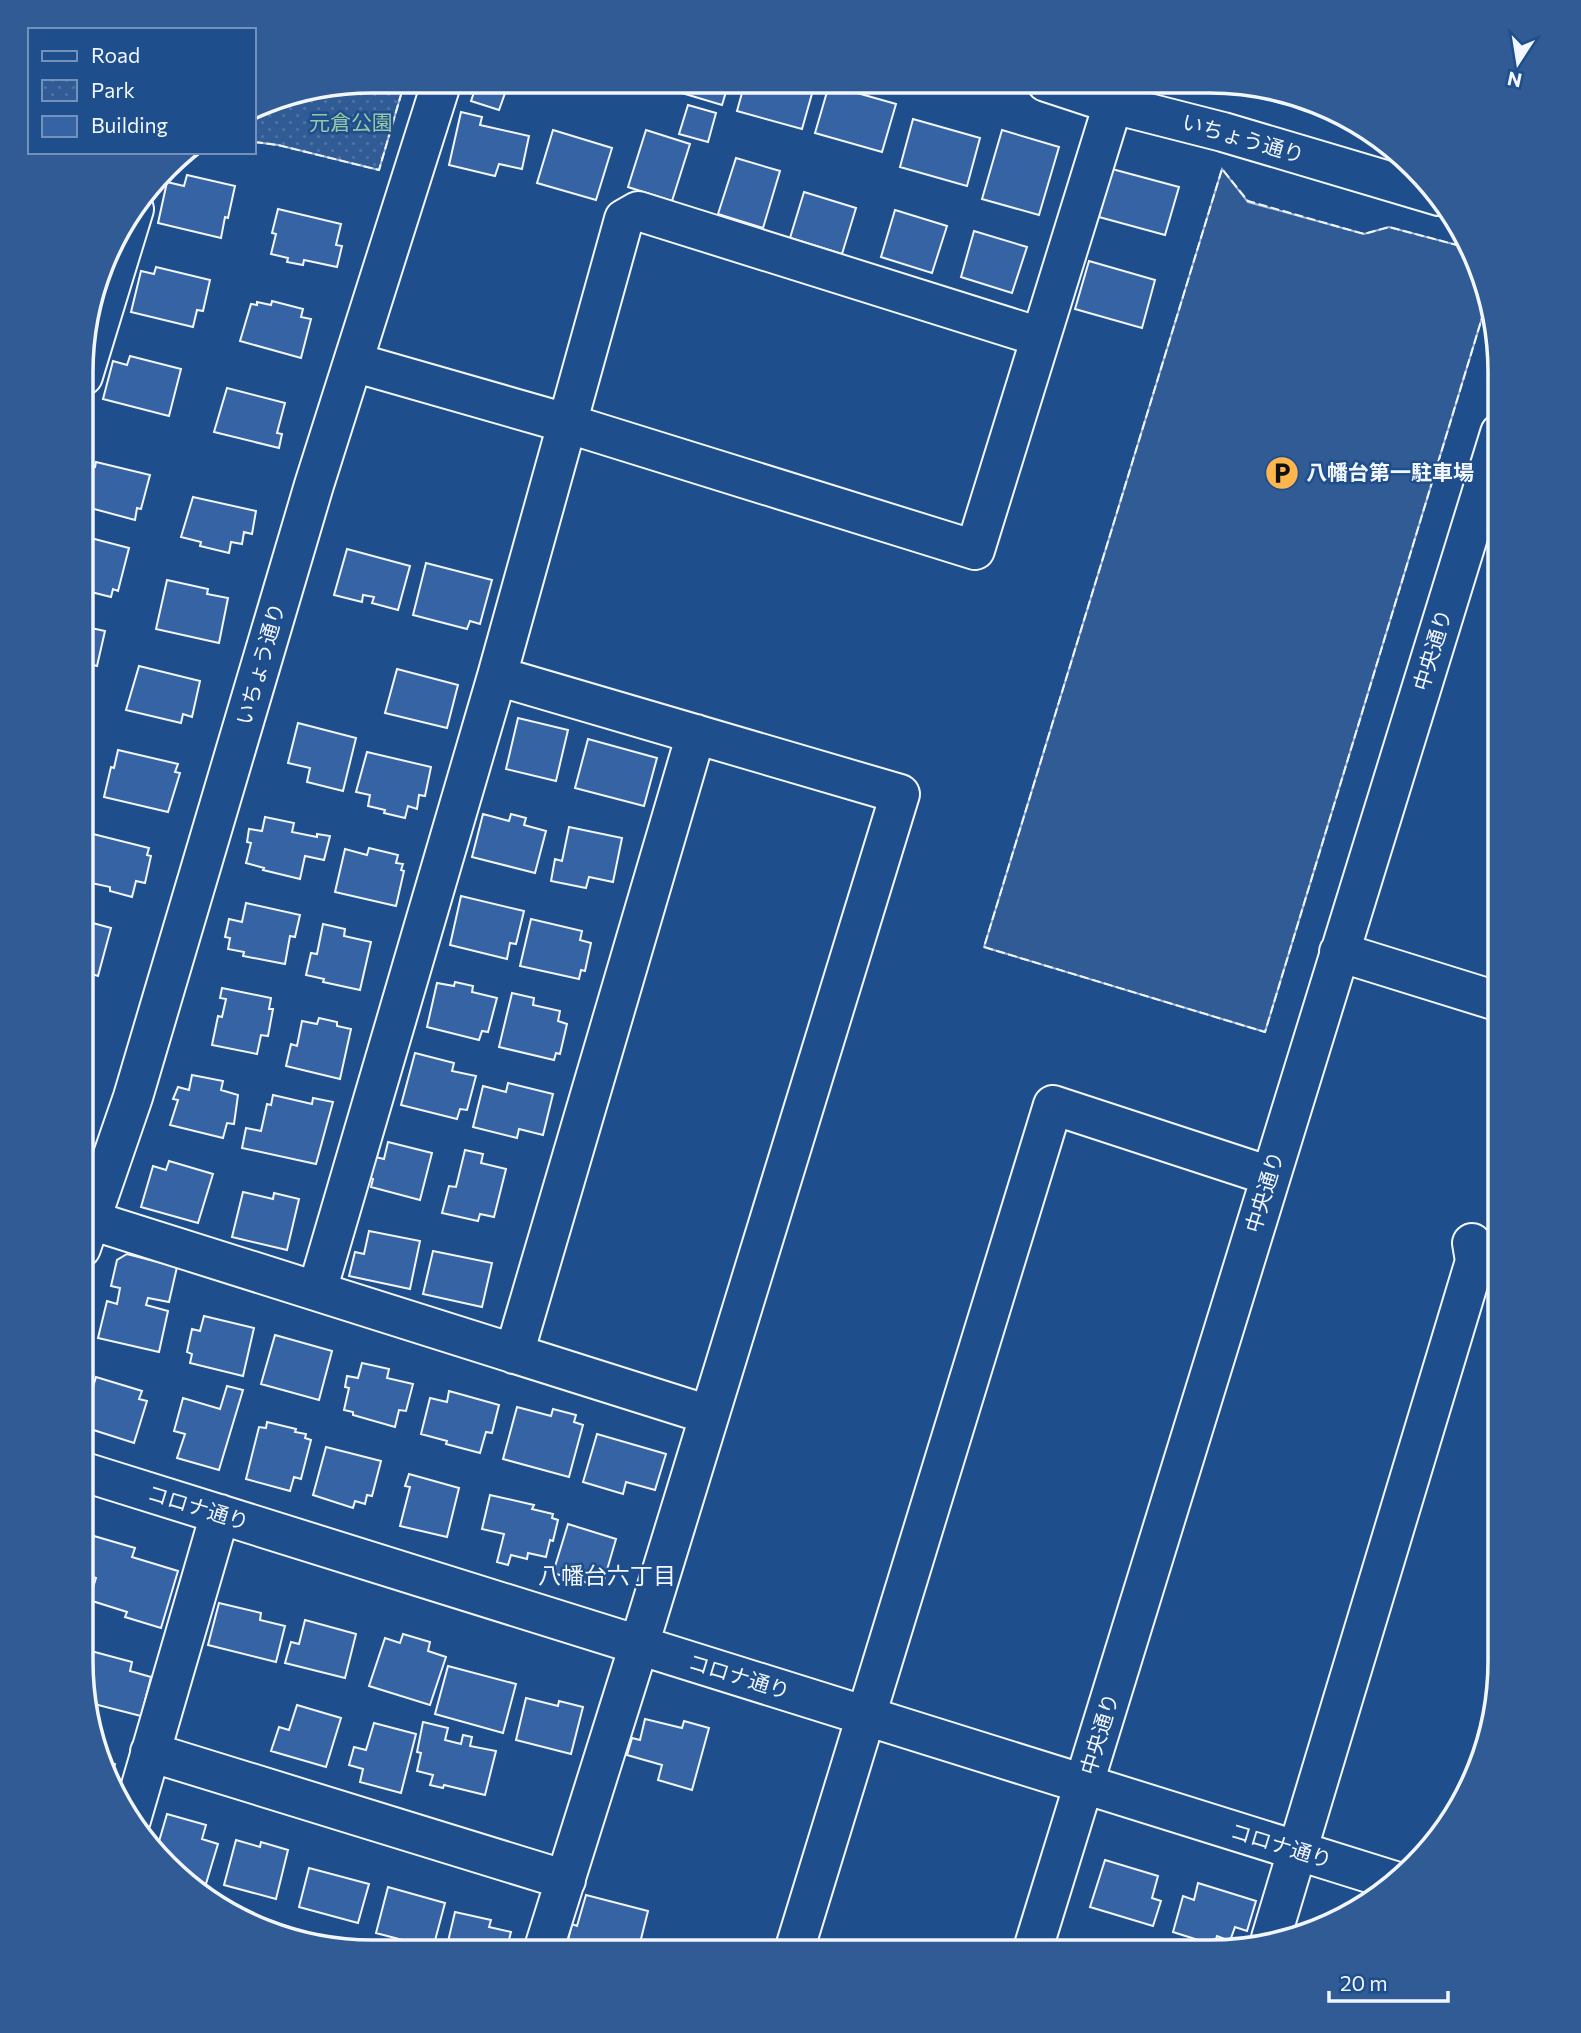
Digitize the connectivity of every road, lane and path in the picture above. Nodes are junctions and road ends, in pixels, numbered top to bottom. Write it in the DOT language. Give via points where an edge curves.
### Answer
graph roads {
  1 [pos="438,93"];
  2 [pos="1080,93"];
  3 [pos="1113,104"];
  4 [pos="1421,191"];
  5 [pos="122,248"];
  6 [pos="1040,337"];
  7 [pos="95,338"];
  8 [pos="353,362"];
  9 [pos="566,424"];
  10 [pos="1488,472"];
  11 [pos="497,676"];
  12 [pos="696,734"];
  13 [pos="1339,952"];
  14 [pos="1488,998"];
  15 [pos="1270,1176"];
  16 [pos="93,1204"];
  17 [pos="93,1230"];
  18 [pos="1482,1257"];
  19 [pos="317,1291"];
  20 [pos="514,1353"];
  21 [pos="709,1415"];
  22 [pos="93,1475"];
  23 [pos="220,1514"];
  24 [pos="639,1645"];
  25 [pos="866,1716"];
  26 [pos="150,1752"];
  27 [pos="1084,1784"];
  28 [pos="134,1808"];
  29 [pos="1297,1851"];
  30 [pos="1385,1878"];
  31 [pos="566,1880"];
  32 [pos="1271,1933"];
  33 [pos="547,1940"];
  34 [pos="797,1940"];
  35 [pos="1036,1940"];
  1 -- 8 [label="street, いちょう通り"];
  2 -- 3 [label="street, いちょう通り"];
  3 -- 4 [label="street, いちょう通り"];
  3 -- 6 [label="street"];
  5 -- 7 [label="street"];
  6 -- 9 [label="street" via="638,212 624,219"];
  6 -- 9 [label="street" via="975,550"];
  8 -- 9 [label="street"];
  8 -- 16 [label="street, いちょう通り" via="134,1097"];
  9 -- 11 [label="street"];
  10 -- 13 [label="street, 中央通り"];
  11 -- 12 [label="street"];
  11 -- 19 [label="street"];
  12 -- 20 [label="street"];
  12 -- 21 [label="street" via="900,794"];
  13 -- 14 [label="street"];
  13 -- 15 [label="street, 中央通り"];
  15 -- 25 [label="street" via="1053,1105"];
  15 -- 27 [label="street, 中央通り"];
  17 -- 19 [label="street"];
  18 -- 29 [label="street"];
  19 -- 20 [label="street"];
  20 -- 21 [label="street"];
  21 -- 24 [label="street"];
  22 -- 23 [label="street, コロナ通り"];
  23 -- 24 [label="street, コロナ通り"];
  23 -- 26 [label="street"];
  24 -- 25 [label="street, コロナ通り"];
  24 -- 31 [label="street"];
  25 -- 27 [label="street, コロナ通り"];
  25 -- 34 [label="street"];
  26 -- 28 [label="street"];
  26 -- 31 [label="street"];
  27 -- 29 [label="street, コロナ通り"];
  27 -- 35 [label="street, 中央通り"];
  29 -- 30 [label="street, コロナ通り"];
  29 -- 32 [label="street"];
  31 -- 33 [label="street"];
}
